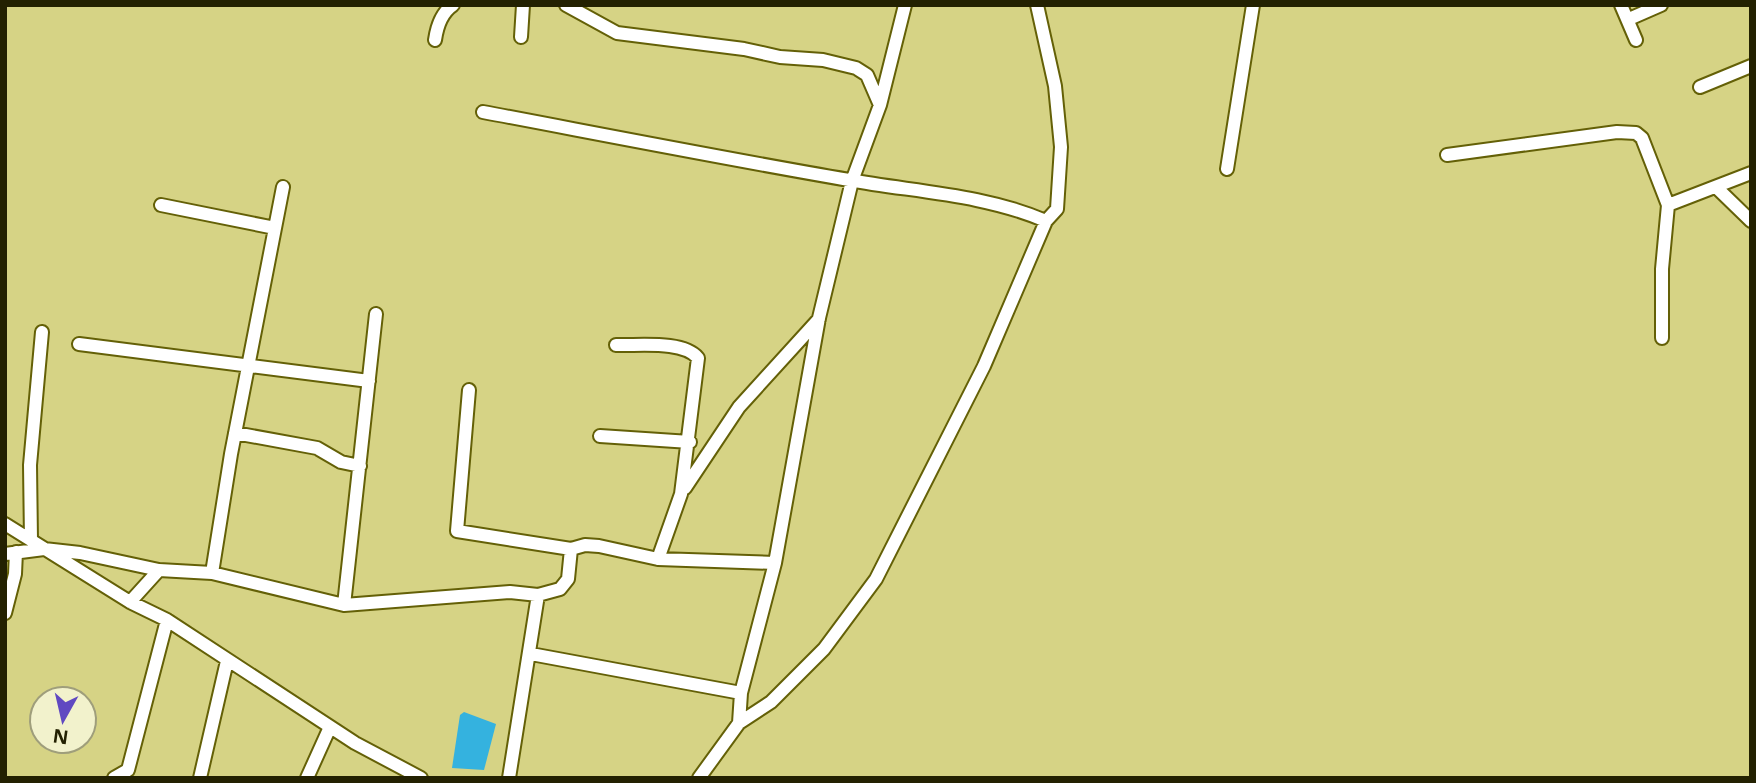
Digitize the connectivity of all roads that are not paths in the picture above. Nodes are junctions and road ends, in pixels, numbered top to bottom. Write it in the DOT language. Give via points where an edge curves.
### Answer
graph roads {
  1 [pos="453,5"];
  2 [pos="523,5"];
  3 [pos="566,5"];
  4 [pos="905,5"];
  5 [pos="1037,5"];
  6 [pos="1253,5"];
  7 [pos="1621,5"];
  8 [pos="1661,5"];
  9 [pos="1629,19"];
  10 [pos="521,37"];
  11 [pos="435,40"];
  12 [pos="1636,40"];
  13 [pos="1751,66"];
  14 [pos="1700,87"];
  15 [pos="880,105"];
  16 [pos="483,112"];
  17 [pos="1447,155"];
  18 [pos="1227,169"];
  19 [pos="1751,173"];
  20 [pos="852,181"];
  21 [pos="284,187"];
  22 [pos="1717,188"];
  23 [pos="161,205"];
  24 [pos="1668,205"];
  25 [pos="1046,221"];
  26 [pos="1751,221"];
  27 [pos="275,228"];
  28 [pos="376,314"];
  29 [pos="819,318"];
  30 [pos="42,332"];
  31 [pos="1662,338"];
  32 [pos="79,344"];
  33 [pos="616,345"];
  34 [pos="249,367"];
  35 [pos="369,381"];
  36 [pos="469,390"];
  37 [pos="235,433"];
  38 [pos="600,436"];
  39 [pos="690,442"];
  40 [pos="360,466"];
  41 [pos="681,494"];
  42 [pos="5,524"];
  43 [pos="31,540"];
  44 [pos="44,549"];
  45 [pos="572,549"];
  46 [pos="11,553"];
  47 [pos="658,559"];
  48 [pos="775,563"];
  49 [pos="159,570"];
  50 [pos="212,573"];
  51 [pos="538,595"];
  52 [pos="130,602"];
  53 [pos="344,605"];
  54 [pos="5,613"];
  55 [pos="167,620"];
  56 [pos="531,654"];
  57 [pos="227,661"];
  58 [pos="741,693"];
  59 [pos="739,723"];
  60 [pos="330,727"];
  61 [pos="114,778"];
  62 [pos="200,778"];
  63 [pos="307,778"];
  64 [pos="421,778"];
  65 [pos="509,778"];
  66 [pos="699,778"];
  1 -- 11 [label="street" via="437,27"];
  2 -- 10 [label="street"];
  3 -- 15 [label="street" via="617,33 856,68 867,75"];
  4 -- 15 [label="street"];
  5 -- 25 [label="street" via="1055,86 1060,146 1057,209"];
  6 -- 18 [label="street"];
  7 -- 9 [label="street"];
  8 -- 9 [label="street"];
  9 -- 12 [label="street"];
  13 -- 14 [label="street"];
  15 -- 20 [label="street"];
  16 -- 20 [label="street"];
  17 -- 24 [label="street" via="1636,132 1646,145"];
  19 -- 22 [label="street"];
  20 -- 25 [label="street" via="975,199"];
  20 -- 29 [label="street"];
  21 -- 27 [label="street"];
  22 -- 24 [label="street"];
  22 -- 26 [label="street"];
  23 -- 27 [label="street"];
  24 -- 31 [label="street"];
  25 -- 59 [label="street" via="984,366 876,579 824,649 771,702"];
  27 -- 34 [label="street"];
  28 -- 35 [label="street"];
  29 -- 41 [label="street" via="739,407"];
  29 -- 48 [label="street"];
  30 -- 43 [label="street" via="30,465"];
  32 -- 34 [label="street"];
  33 -- 39 [label="street" via="681,349 698,358"];
  34 -- 35 [label="street"];
  34 -- 37 [label="street"];
  35 -- 40 [label="street"];
  36 -- 45 [label="street" via="457,531"];
  37 -- 40 [label="street" via="317,448 341,462"];
  37 -- 50 [label="street"];
  38 -- 39 [label="street"];
  39 -- 41 [label="street"];
  40 -- 53 [label="street"];
  41 -- 47 [label="street"];
  42 -- 43 [label="street"];
  43 -- 44 [label="street"];
  44 -- 46 [label="street"];
  44 -- 49 [label="street"];
  44 -- 52 [label="street"];
  45 -- 47 [label="street" via="599,546"];
  45 -- 51 [label="street" via="568,579 560,589"];
  46 -- 54 [label="street" via="15,574"];
  47 -- 48 [label="street"];
  48 -- 58 [label="street"];
  49 -- 50 [label="street"];
  49 -- 52 [label="street"];
  50 -- 53 [label="street"];
  51 -- 53 [label="street" via="510,592"];
  51 -- 56 [label="street"];
  52 -- 55 [label="street"];
  55 -- 57 [label="street"];
  55 -- 61 [label="street" via="128,770"];
  56 -- 58 [label="street"];
  56 -- 65 [label="street"];
  57 -- 60 [label="street"];
  57 -- 62 [label="street"];
  58 -- 59 [label="street"];
  59 -- 66 [label="street"];
  60 -- 63 [label="street"];
  60 -- 64 [label="street"];
}
